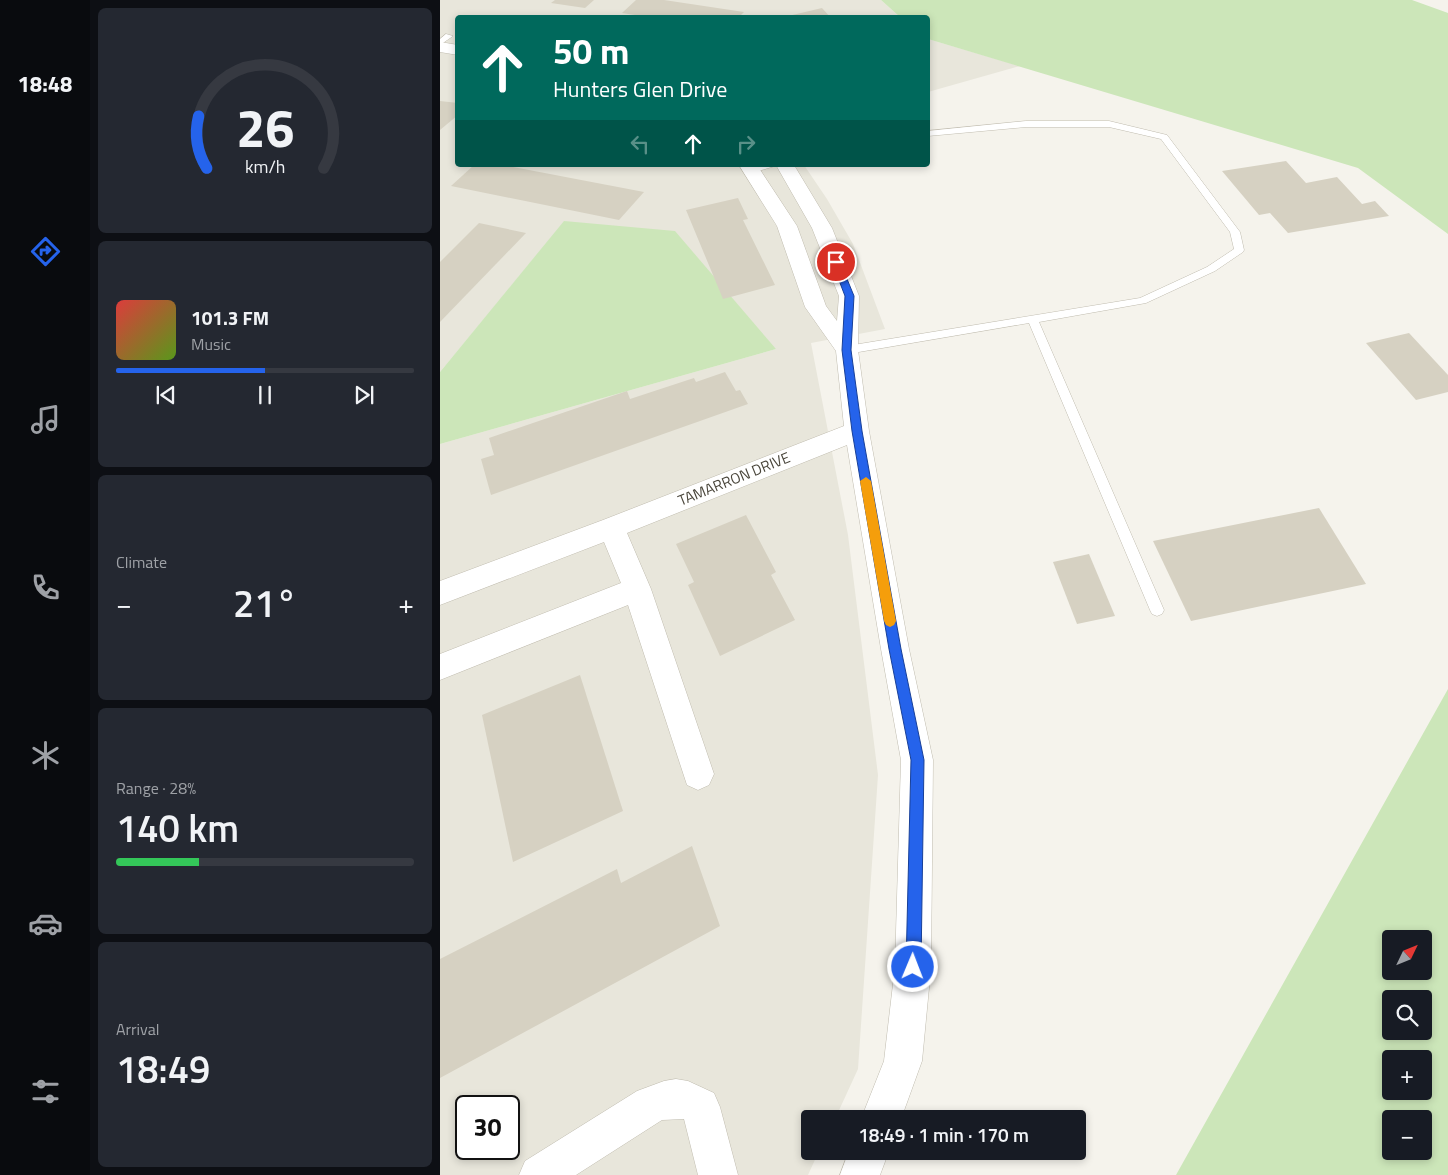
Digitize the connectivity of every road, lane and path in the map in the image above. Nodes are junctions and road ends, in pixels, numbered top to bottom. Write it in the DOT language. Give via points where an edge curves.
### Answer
graph roads {
  1 [pos="445,40"];
  2 [pos="455,48"];
  3 [pos="930,134"];
  4 [pos="750,167"];
  5 [pos="787,167"];
  6 [pos="1033,320"];
  7 [pos="847,350"];
  8 [pos="857,431"];
  9 [pos="612,528"];
  10 [pos="636,589"];
  11 [pos="440,593"];
  12 [pos="1157,610"];
  13 [pos="440,667"];
  14 [pos="698,774"];
  15 [pos="884,1110"];
  16 [pos="866,1160"];
  17 [pos="539,1175"];
  18 [pos="718,1175"];
  19 [pos="860,1175"];
  1 -- 2 [label="street"];
  3 -- 6 [label="lane" via="1026,124 1109,124 1164,137 1235,232 1239,250 1211,269 1142,301"];
  4 -- 7 [label="street" via="787,226 816,307"];
  5 -- 7 [label="street" via="822,228 849,296"];
  6 -- 7 [label="lane"];
  6 -- 12 [label="lane"];
  7 -- 8 [label="street"];
  8 -- 9 [label="street, TAMARRON DRIVE"];
  8 -- 15 [label="street" via="918,760 913,967 903,1060"];
  9 -- 10 [label="street"];
  9 -- 11 [label="street, TAMARRON DRIVE"];
  10 -- 13 [label="street"];
  10 -- 14 [label="street"];
  16 -- 19 [label="street"];
  17 -- 18 [label="street" via="651,1105 678,1098 700,1107"];
}
